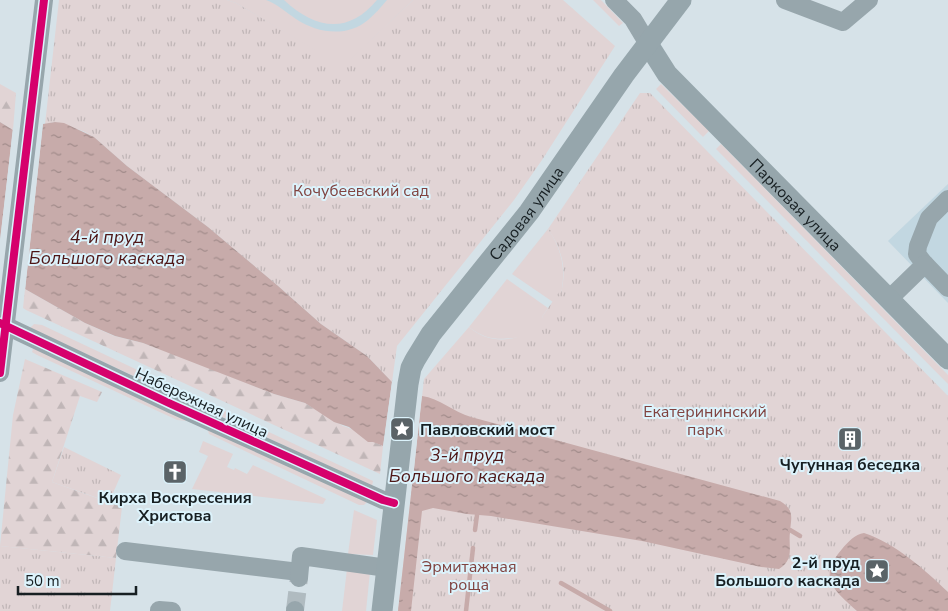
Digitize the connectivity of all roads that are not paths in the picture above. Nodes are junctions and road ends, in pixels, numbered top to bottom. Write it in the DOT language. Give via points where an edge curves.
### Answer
graph roads {
  1 [pos="44,0"];
  2 [pos="614,0"];
  3 [pos="680,0"];
  4 [pos="785,0"];
  5 [pos="869,0"];
  6 [pos="648,44"];
  7 [pos="948,199"];
  8 [pos="925,264"];
  9 [pos="948,288"];
  10 [pos="889,299"];
  11 [pos="3,324"];
  12 [pos="948,359"];
  13 [pos="0,373"];
  14 [pos="394,503"];
  15 [pos="125,551"];
  16 [pos="387,568"];
  17 [pos="159,611"];
  18 [pos="172,611"];
  19 [pos="382,611"];
  1 -- 11 [label="street" via="10,296"];
  2 -- 6 [label="street" via="633,19"];
  3 -- 6 [label="main road, Садовая улица"];
  4 -- 5 [label="street" via="843,22"];
  6 -- 10 [label="main road, Парковая улица" via="667,74"];
  6 -- 14 [label="main road, Садовая улица" via="529,212 431,334 415,360 408,384"];
  7 -- 8 [label="street" via="929,218 918,246 917,254"];
  8 -- 9 [label="street"];
  8 -- 10 [label="street"];
  10 -- 12 [label="main road, Парковая улица"];
  11 -- 13 [label="street"];
  11 -- 14 [label="street, Набережная улица" via="180,408"];
  14 -- 16 [label="main road"];
  15 -- 16 [label="street" via="299,575 300,556"];
  16 -- 19 [label="main road"];
  17 -- 18 [label="street"];
}
